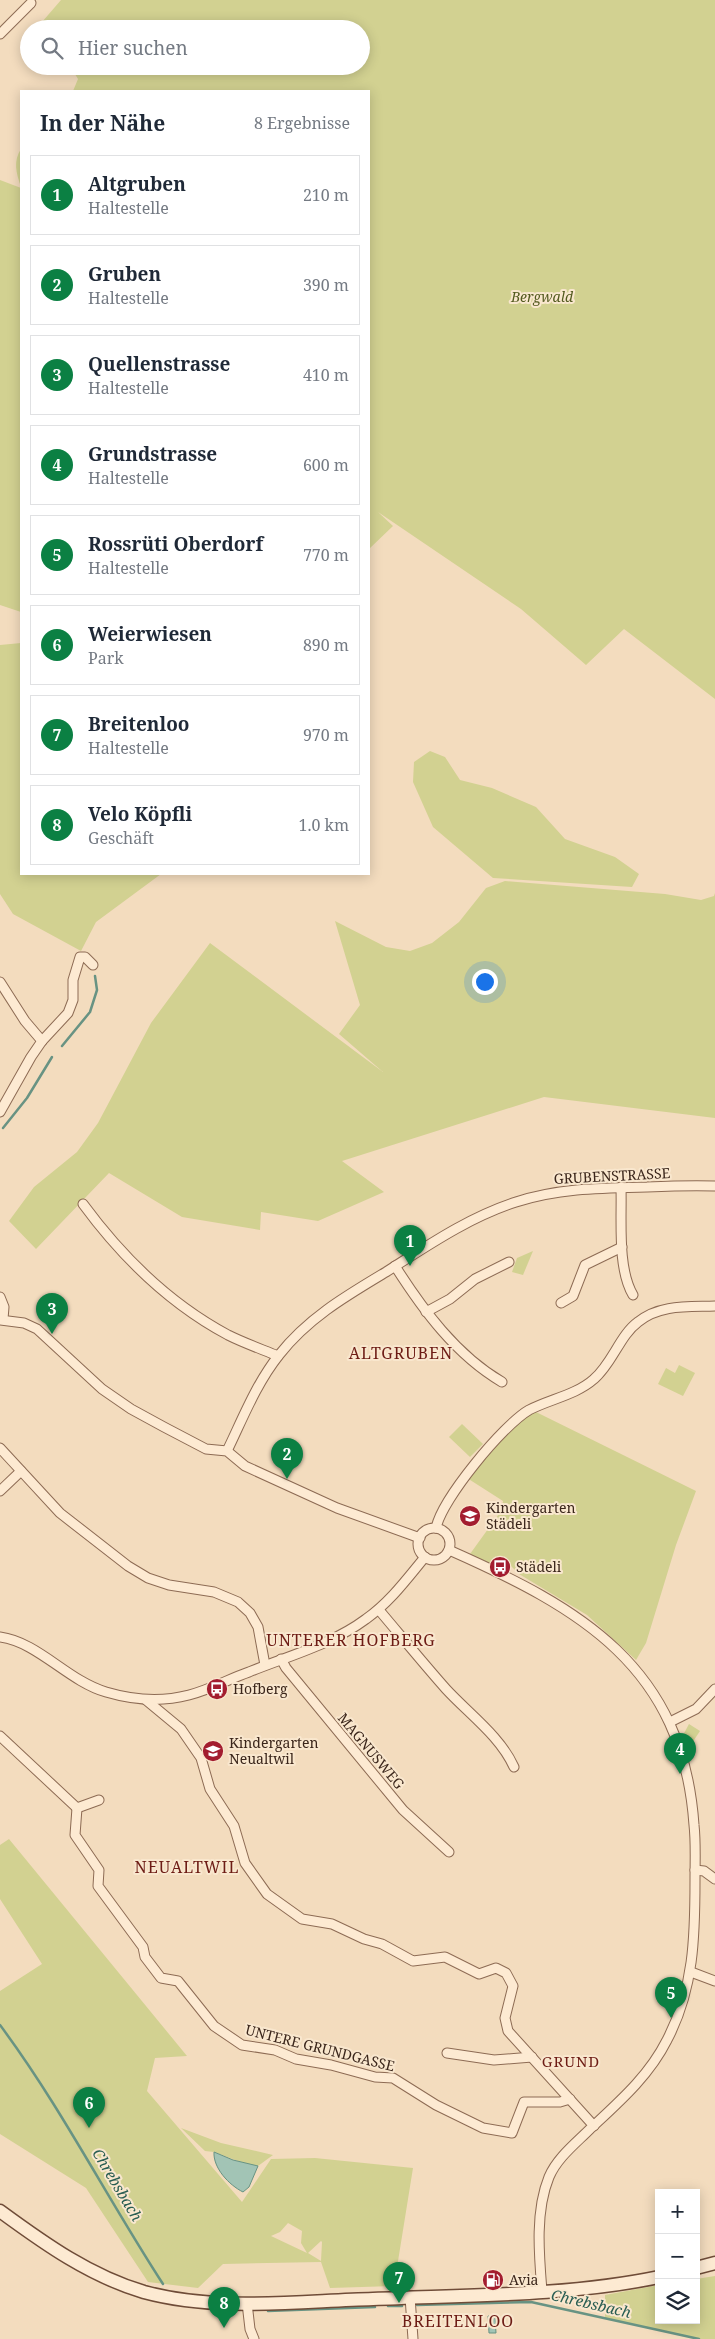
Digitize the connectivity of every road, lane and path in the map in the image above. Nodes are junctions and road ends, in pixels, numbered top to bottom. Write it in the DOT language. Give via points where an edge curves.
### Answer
graph roads {
  1 [pos="30,4"];
  2 [pos="0,34"];
  3 [pos="93,965"];
  4 [pos="0,982"];
  5 [pos="42,1041"];
  6 [pos="0,1112"];
  7 [pos="715,1186"];
  8 [pos="621,1187"];
  9 [pos="83,1204"];
  10 [pos="622,1247"];
  11 [pos="509,1262"];
  12 [pos="395,1266"];
  13 [pos="633,1296"];
  14 [pos="0,1297"];
  15 [pos="561,1303"];
  16 [pos="715,1306"];
  17 [pos="426,1312"];
  18 [pos="2,1319"];
  19 [pos="278,1356"];
  20 [pos="502,1382"];
  21 [pos="0,1448"];
  22 [pos="228,1451"];
  23 [pos="21,1472"];
  24 [pos="0,1491"];
  25 [pos="436,1528"];
  26 [pos="420,1538"];
  27 [pos="448,1550"];
  28 [pos="425,1556"];
  29 [pos="379,1610"];
  30 [pos="0,1637"];
  31 [pos="281,1659"];
  32 [pos="265,1665"];
  33 [pos="715,1689"];
  34 [pos="146,1700"];
  35 [pos="670,1722"];
  36 [pos="0,1736"];
  37 [pos="514,1767"];
  38 [pos="99,1800"];
  39 [pos="78,1808"];
  40 [pos="450,1852"];
  41 [pos="695,1870"];
  42 [pos="715,1879"];
  43 [pos="691,1972"];
  44 [pos="715,1980"];
  45 [pos="447,2053"];
  46 [pos="532,2057"];
  47 [pos="570,2099"];
  48 [pos="594,2126"];
  49 [pos="0,2211"];
  50 [pos="715,2263"];
  51 [pos="700,2267"];
  52 [pos="655,2278"];
  53 [pos="542,2290"];
  54 [pos="410,2297"];
  55 [pos="248,2303"];
  56 [pos="254,2339"];
  57 [pos="413,2339"];
  1 -- 2 [label="street"];
  3 -- 5 [label="street" via="80,957 73,980 72,1006"];
  4 -- 5 [label="street" via="24,1021"];
  5 -- 6 [label="street"];
  7 -- 8 [label="street, GRUBENSTRASSE"];
  8 -- 10 [label="street"];
  8 -- 12 [label="street, GRUBENSTRASSE" via="564,1191 516,1202 468,1223"];
  9 -- 19 [label="street" via="116,1246 166,1292 227,1334"];
  10 -- 13 [label="street" via="627,1282"];
  10 -- 15 [label="street" via="585,1265 573,1296"];
  11 -- 17 [label="street" via="474,1279 450,1299"];
  12 -- 17 [label="street"];
  12 -- 19 [label="street, GRUBENSTRASSE" via="324,1311"];
  14 -- 18 [label="street" via="4,1307"];
  16 -- 25 [label="street" via="680,1306 637,1322 610,1362 587,1386 529,1410 512,1423 465,1478"];
  17 -- 20 [label="street" via="469,1358"];
  18 -- 22 [label="street" via="37,1329 102,1389 132,1410 206,1448"];
  19 -- 22 [label="street, GRUBENSTRASSE" via="254,1394"];
  21 -- 23 [label="street"];
  22 -- 26 [label="street" via="240,1463 285,1485"];
  23 -- 24 [label="street"];
  23 -- 32 [label="street" via="60,1513 148,1578 214,1592 238,1602 258,1627"];
  25 -- 26 [label="street" via="426,1530"];
  25 -- 27 [label="street" via="448,1536"];
  26 -- 28 [label="street" via="419,1548"];
  27 -- 28 [label="street" via="438,1559"];
  27 -- 35 [label="street" via="545,1596 591,1626 642,1676"];
  28 -- 29 [label="street" via="404,1585"];
  29 -- 31 [label="street" via="337,1637"];
  29 -- 37 [label="street" via="446,1689 490,1733"];
  30 -- 34 [label="street" via="27,1646 91,1687"];
  31 -- 32 [label="street"];
  31 -- 40 [label="street, MAGNUSWEG" via="403,1810"];
  32 -- 34 [label="street" via="188,1695"];
  33 -- 35 [label="street" via="696,1709"];
  34 -- 46 [label="street" via="181,1729 201,1758 210,1789 234,1826 245,1863 267,1894 302,1919 332,1924 382,1944 413,1961 445,1957 478,1974 496,1968 506,1974 513,1986 505,2018 506,2027"];
  35 -- 41 [label="street" via="692,1805"];
  36 -- 39 [label="street"];
  38 -- 39 [label="street"];
  39 -- 47 [label="street, UNTERE GRUNDGASSE" via="75,1835 99,1870 98,1886 143,1947 145,1957 161,1978 178,1981 214,2026 242,2045 275,2050 296,2059 375,2077 392,2078 436,2106 483,2128 512,2133 524,2102"];
  41 -- 42 [label="street" via="704,1871"];
  41 -- 43 [label="street"];
  43 -- 44 [label="street"];
  43 -- 48 [label="street" via="684,2000 667,2040 645,2074"];
  45 -- 46 [label="street" via="494,2060"];
  46 -- 47 [label="street"];
  47 -- 48 [label="street"];
  48 -- 53 [label="street" via="562,2156 549,2176 542,2201"];
  49 -- 55 [label="main road" via="65,2257 116,2282 173,2298"];
  50 -- 51 [label="main road"];
  52 -- 53 [label="main road" via="614,2285"];
  53 -- 54 [label="main road"];
  54 -- 55 [label="main road"];
  54 -- 57 [label="street"];
  55 -- 56 [label="street"];
}
